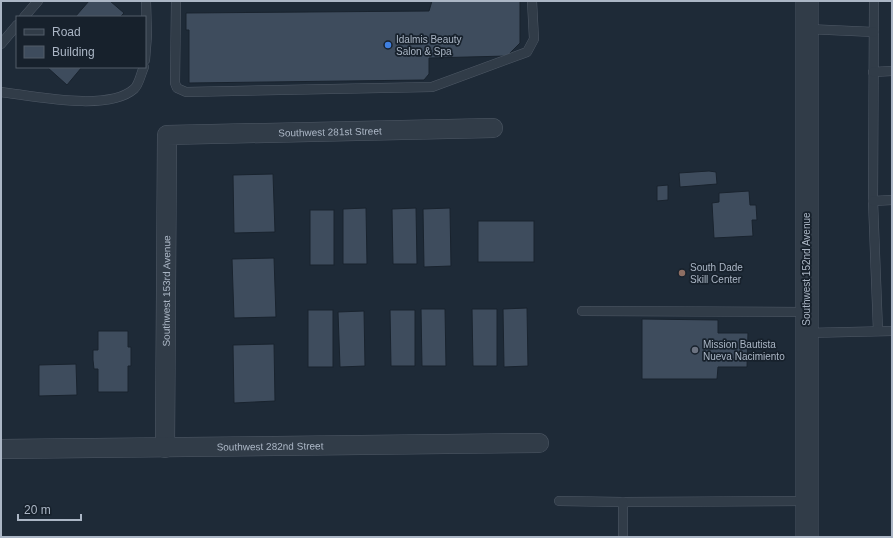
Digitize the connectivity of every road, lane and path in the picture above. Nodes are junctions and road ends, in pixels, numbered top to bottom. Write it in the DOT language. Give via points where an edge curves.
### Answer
graph roads {
  1 [pos="38,1"];
  2 [pos="146,1"];
  3 [pos="176,1"];
  4 [pos="532,1"];
  5 [pos="807,1"];
  6 [pos="874,1"];
  7 [pos="25,16"];
  8 [pos="16,26"];
  9 [pos="806,29"];
  10 [pos="874,32"];
  11 [pos="1,44"];
  12 [pos="146,52"];
  13 [pos="144,68"];
  14 [pos="892,71"];
  15 [pos="873,72"];
  16 [pos="1,92"];
  17 [pos="493,128"];
  18 [pos="167,135"];
  19 [pos="892,200"];
  20 [pos="873,201"];
  21 [pos="582,311"];
  22 [pos="806,312"];
  23 [pos="878,331"];
  24 [pos="892,331"];
  25 [pos="806,333"];
  26 [pos="539,443"];
  27 [pos="165,448"];
  28 [pos="1,449"];
  29 [pos="559,501"];
  30 [pos="807,501"];
  31 [pos="623,502"];
  32 [pos="623,537"];
  33 [pos="807,537"];
  1 -- 7 [label="lane"];
  2 -- 12 [label="lane"];
  3 -- 4 [label="lane" via="174,83 177,88 186,92 432,87 527,52 534,39"];
  5 -- 9 [label="street, Southwest 152nd Avenue"];
  6 -- 10 [label="lane"];
  8 -- 11 [label="lane"];
  9 -- 10 [label="lane"];
  9 -- 22 [label="street, Southwest 152nd Avenue"];
  10 -- 15 [label="lane"];
  13 -- 16 [label="lane" via="134,89 117,99 86,102"];
  14 -- 15 [label="lane"];
  15 -- 20 [label="lane"];
  17 -- 18 [label="street, Southwest 281st Street"];
  18 -- 27 [label="street, Southwest 153rd Avenue"];
  19 -- 20 [label="lane"];
  20 -- 23 [label="lane"];
  21 -- 22 [label="lane"];
  22 -- 25 [label="street, Southwest 152nd Avenue"];
  23 -- 24 [label="lane"];
  23 -- 25 [label="lane"];
  25 -- 30 [label="street, Southwest 152nd Avenue"];
  26 -- 27 [label="street, Southwest 282nd Street"];
  27 -- 28 [label="street, Southwest 282nd Street"];
  29 -- 31 [label="lane"];
  30 -- 31 [label="lane"];
  30 -- 33 [label="street, Southwest 152nd Avenue"];
  31 -- 32 [label="lane"];
}
